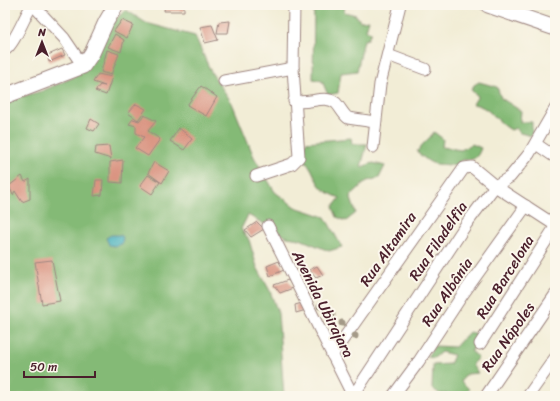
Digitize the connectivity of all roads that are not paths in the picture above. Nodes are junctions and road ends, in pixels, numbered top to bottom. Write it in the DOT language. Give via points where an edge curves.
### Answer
graph roads {
  1 [pos="32,5"];
  2 [pos="116,5"];
  3 [pos="294,5"];
  4 [pos="400,5"];
  5 [pos="488,5"];
  6 [pos="508,8"];
  7 [pos="555,28"];
  8 [pos="5,50"];
  9 [pos="388,55"];
  10 [pos="83,66"];
  11 [pos="293,68"];
  12 [pos="425,69"];
  13 [pos="224,81"];
  14 [pos="5,96"];
  15 [pos="294,101"];
  16 [pos="555,109"];
  17 [pos="375,122"];
  18 [pos="536,144"];
  19 [pos="373,148"];
  20 [pos="555,157"];
  21 [pos="256,176"];
  22 [pos="495,186"];
  23 [pos="526,206"];
  24 [pos="268,226"];
  25 [pos="555,226"];
  26 [pos="555,295"];
  27 [pos="480,344"];
  28 [pos="332,355"];
  29 [pos="555,358"];
  30 [pos="353,396"];
  31 [pos="394,396"];
  32 [pos="486,396"];
  33 [pos="528,396"];
  1 -- 8 [label="street" via="12,44"];
  1 -- 10 [label="street" via="64,38"];
  2 -- 10 [label="street"];
  3 -- 11 [label="street"];
  4 -- 9 [label="street"];
  5 -- 6 [label="street"];
  6 -- 7 [label="street"];
  9 -- 12 [label="street"];
  9 -- 17 [label="street" via="380,84"];
  10 -- 14 [label="street"];
  11 -- 13 [label="street"];
  11 -- 15 [label="street"];
  15 -- 17 [label="street" via="306,103 329,100 337,104 348,118"];
  15 -- 21 [label="street" via="300,152 297,161"];
  16 -- 18 [label="street, Rua Filadelfia"];
  17 -- 19 [label="street"];
  18 -- 20 [label="street"];
  18 -- 22 [label="street, Rua Filadelfia" via="510,177"];
  22 -- 23 [label="street"];
  22 -- 28 [label="street, Rua Altamira" via="472,167 466,166"];
  22 -- 30 [label="street, Rua Filadelfia" via="467,223"];
  23 -- 25 [label="street"];
  23 -- 31 [label="street, Rua Albânia"];
  24 -- 28 [label="street, Avenida Ubirajara"];
  25 -- 27 [label="street, Rua Barcelona"];
  26 -- 32 [label="street, Rua Nápoles"];
  28 -- 30 [label="street, Avenida Ubirajara"];
  29 -- 33 [label="street"];
}
